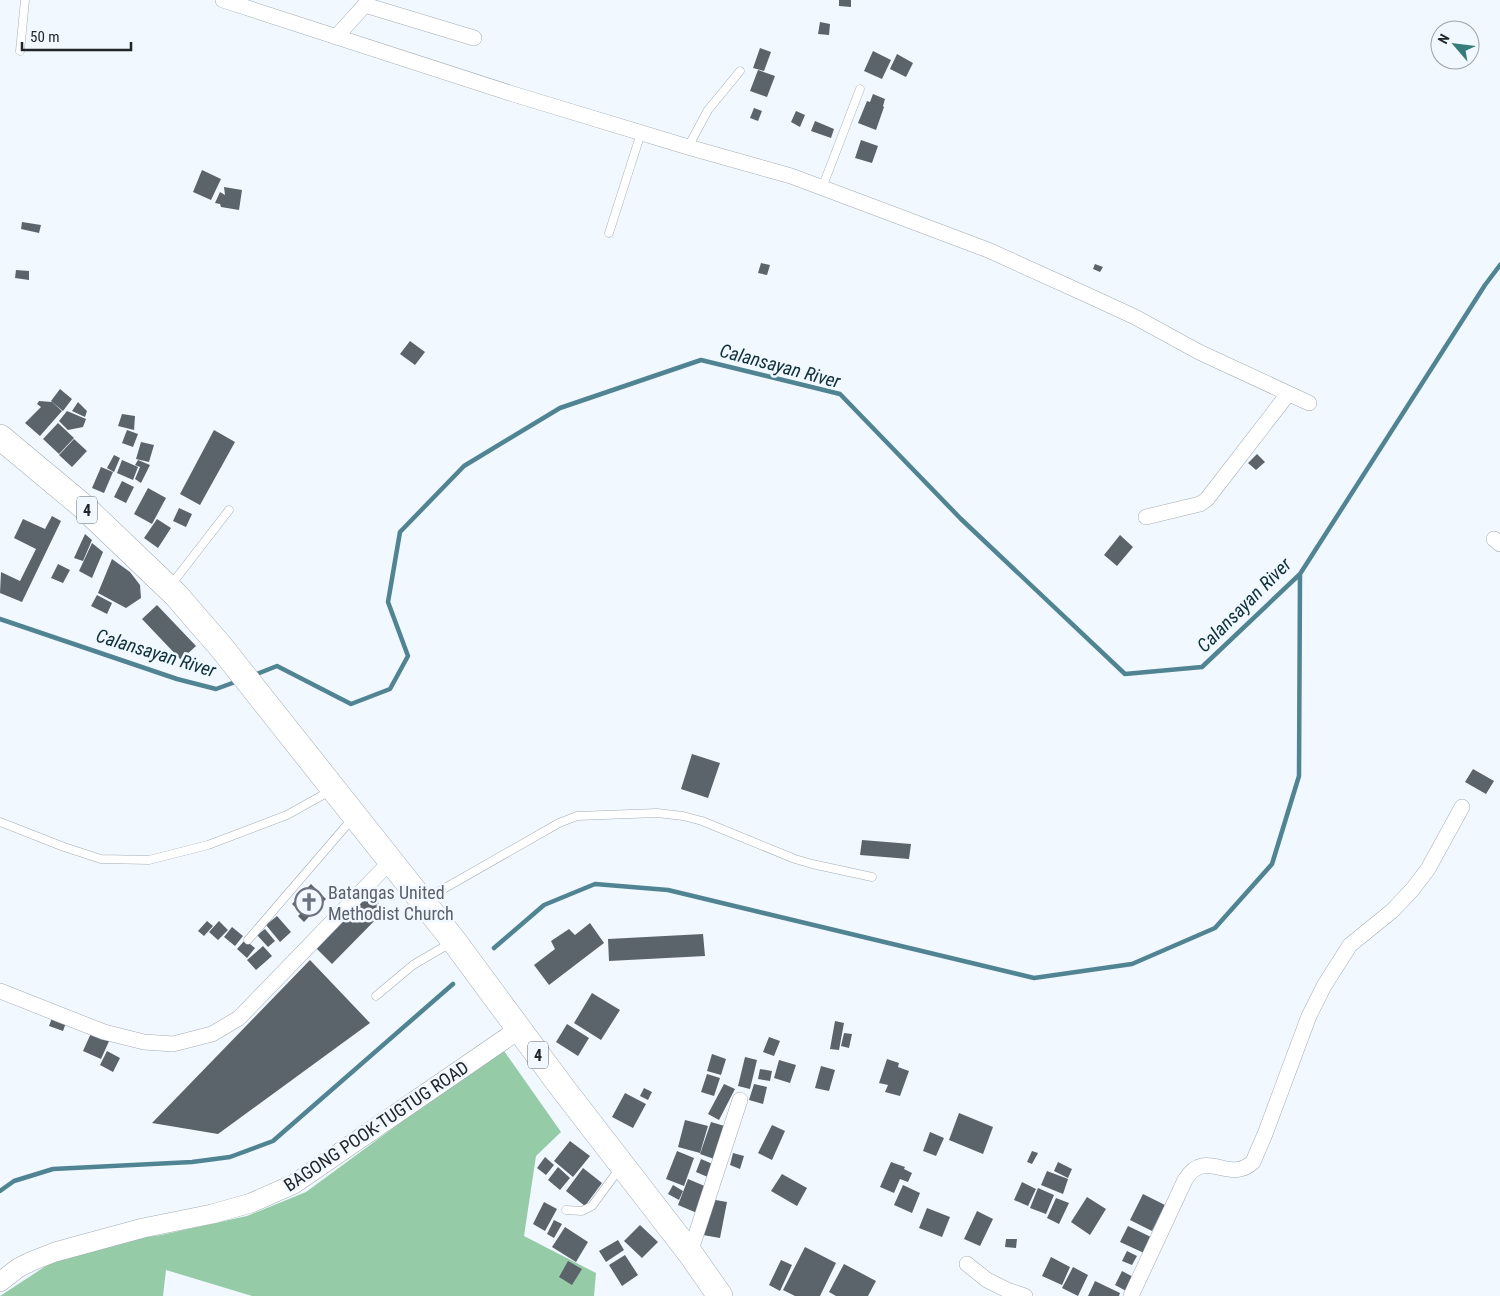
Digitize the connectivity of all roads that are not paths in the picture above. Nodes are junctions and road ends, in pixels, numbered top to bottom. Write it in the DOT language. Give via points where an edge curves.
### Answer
graph roads {
  1 [pos="25,0"];
  2 [pos="223,0"];
  3 [pos="366,3"];
  4 [pos="336,37"];
  5 [pos="474,38"];
  6 [pos="20,51"];
  7 [pos="740,71"];
  8 [pos="860,89"];
  9 [pos="641,133"];
  10 [pos="688,147"];
  11 [pos="822,188"];
  12 [pos="609,233"];
  13 [pos="1288,394"];
  14 [pos="1309,403"];
  15 [pos="1,441"];
  16 [pos="230,510"];
  17 [pos="1146,517"];
  18 [pos="168,588"];
  19 [pos="334,789"];
  20 [pos="1462,806"];
  21 [pos="355,815"];
  22 [pos="0,822"];
  23 [pos="391,861"];
  24 [pos="872,877"];
  25 [pos="422,901"];
  26 [pos="248,940"];
  27 [pos="454,941"];
  28 [pos="0,991"];
  29 [pos="376,996"];
  30 [pos="518,1030"];
  31 [pos="740,1100"];
  32 [pos="622,1165"];
  33 [pos="566,1210"];
  34 [pos="690,1253"];
  35 [pos="968,1264"];
  36 [pos="0,1282"];
  37 [pos="720,1296"];
  38 [pos="1025,1296"];
  39 [pos="1131,1296"];
  1 -- 6 [label="lane"];
  2 -- 4 [label="street"];
  3 -- 4 [label="street"];
  3 -- 5 [label="street"];
  4 -- 9 [label="street"];
  7 -- 10 [label="lane" via="708,110"];
  8 -- 11 [label="lane"];
  9 -- 10 [label="street"];
  9 -- 12 [label="lane"];
  10 -- 11 [label="street"];
  11 -- 13 [label="street" via="988,250 1126,313"];
  13 -- 14 [label="street"];
  13 -- 17 [label="street" via="1207,498 1200,504"];
  15 -- 18 [label="highway, 4" via="84,507"];
  16 -- 18 [label="lane"];
  18 -- 19 [label="highway, 4" via="222,647"];
  19 -- 21 [label="highway, 4"];
  19 -- 22 [label="lane" via="287,815 208,845 149,860 101,859"];
  20 -- 39 [label="street" via="1428,869 1412,890 1350,945 1324,986 1309,1016 1253,1162 1239,1170 1204,1165 1189,1172"];
  21 -- 23 [label="highway, 4"];
  21 -- 26 [label="lane"];
  23 -- 25 [label="highway, 4"];
  23 -- 28 [label="street" via="239,1018 212,1034 173,1044 144,1042 104,1032"];
  24 -- 25 [label="lane" via="796,859 683,816 657,813 577,816 559,822"];
  25 -- 27 [label="highway, 4"];
  27 -- 29 [label="lane" via="413,966"];
  27 -- 30 [label="highway, 4"];
  30 -- 32 [label="highway, 4"];
  30 -- 36 [label="street, BAGONG POOK-TUGTUG ROAD" via="294,1184 251,1203 54,1252 18,1268"];
  31 -- 34 [label="street"];
  32 -- 33 [label="lane" via="592,1206 582,1211"];
  32 -- 34 [label="highway, 4"];
  34 -- 37 [label="highway, 4"];
  35 -- 38 [label="street" via="987,1280"];
}
